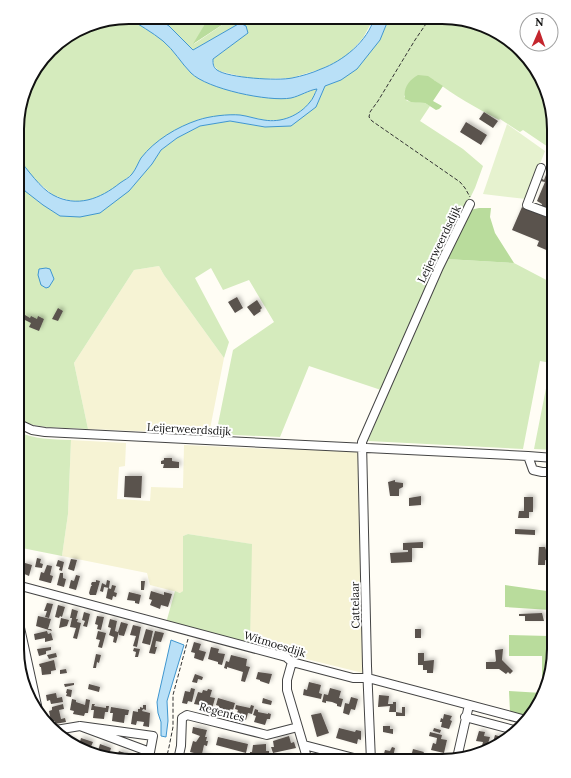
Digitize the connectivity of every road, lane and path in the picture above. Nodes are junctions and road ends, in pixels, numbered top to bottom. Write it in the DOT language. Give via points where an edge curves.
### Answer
graph roads {
  1 [pos="426,24"];
  2 [pos="541,168"];
  3 [pos="470,201"];
  4 [pos="547,212"];
  5 [pos="24,426"];
  6 [pos="362,448"];
  7 [pos="528,456"];
  8 [pos="547,457"];
  9 [pos="547,472"];
  10 [pos="24,588"];
  11 [pos="191,631"];
  12 [pos="24,646"];
  13 [pos="292,662"];
  14 [pos="368,678"];
  15 [pos="35,696"];
  16 [pos="468,705"];
  17 [pos="465,717"];
  18 [pos="520,719"];
  19 [pos="80,726"];
  20 [pos="298,727"];
  21 [pos="61,729"];
  22 [pos="510,729"];
  23 [pos="304,745"];
  24 [pos="458,753"];
  25 [pos="167,754"];
  26 [pos="179,754"];
  27 [pos="306,754"];
  28 [pos="339,754"];
  29 [pos="371,754"];
  1 -- 3 [label="path" via="369,116 370,120 460,182"];
  2 -- 4 [label="street" via="527,205"];
  3 -- 6 [label="street, Leijerweerdsdijk" via="383,393 362,442"];
  5 -- 6 [label="street, Leijerweerdsdijk" via="45,432"];
  6 -- 7 [label="street, Leijerweerdsdijk"];
  6 -- 14 [label="street, Cattelaar"];
  7 -- 8 [label="street, Leijerweerdsdijk"];
  7 -- 9 [label="street" via="533,470"];
  10 -- 11 [label="street, Witmoesdijk"];
  11 -- 13 [label="street, Witmoesdijk" via="286,657"];
  11 -- 25 [label="path" via="173,695 173,727"];
  12 -- 15 [label="street"];
  13 -- 14 [label="street, Witmoesdijk" via="353,678"];
  13 -- 20 [label="street" via="287,690"];
  14 -- 16 [label="street, Witmoesdijk"];
  14 -- 29 [label="street, Cattelaar"];
  16 -- 17 [label="street"];
  16 -- 18 [label="street, Witmoesdijk"];
  17 -- 22 [label="street"];
  17 -- 24 [label="street"];
  19 -- 19 [label="street" via="115,739 150,752 153,736"];
  19 -- 21 [label="street"];
  20 -- 23 [label="street"];
  20 -- 26 [label="street, Regentes" via="267,735 187,715 182,718"];
  23 -- 27 [label="street"];
  23 -- 28 [label="street"];
}
